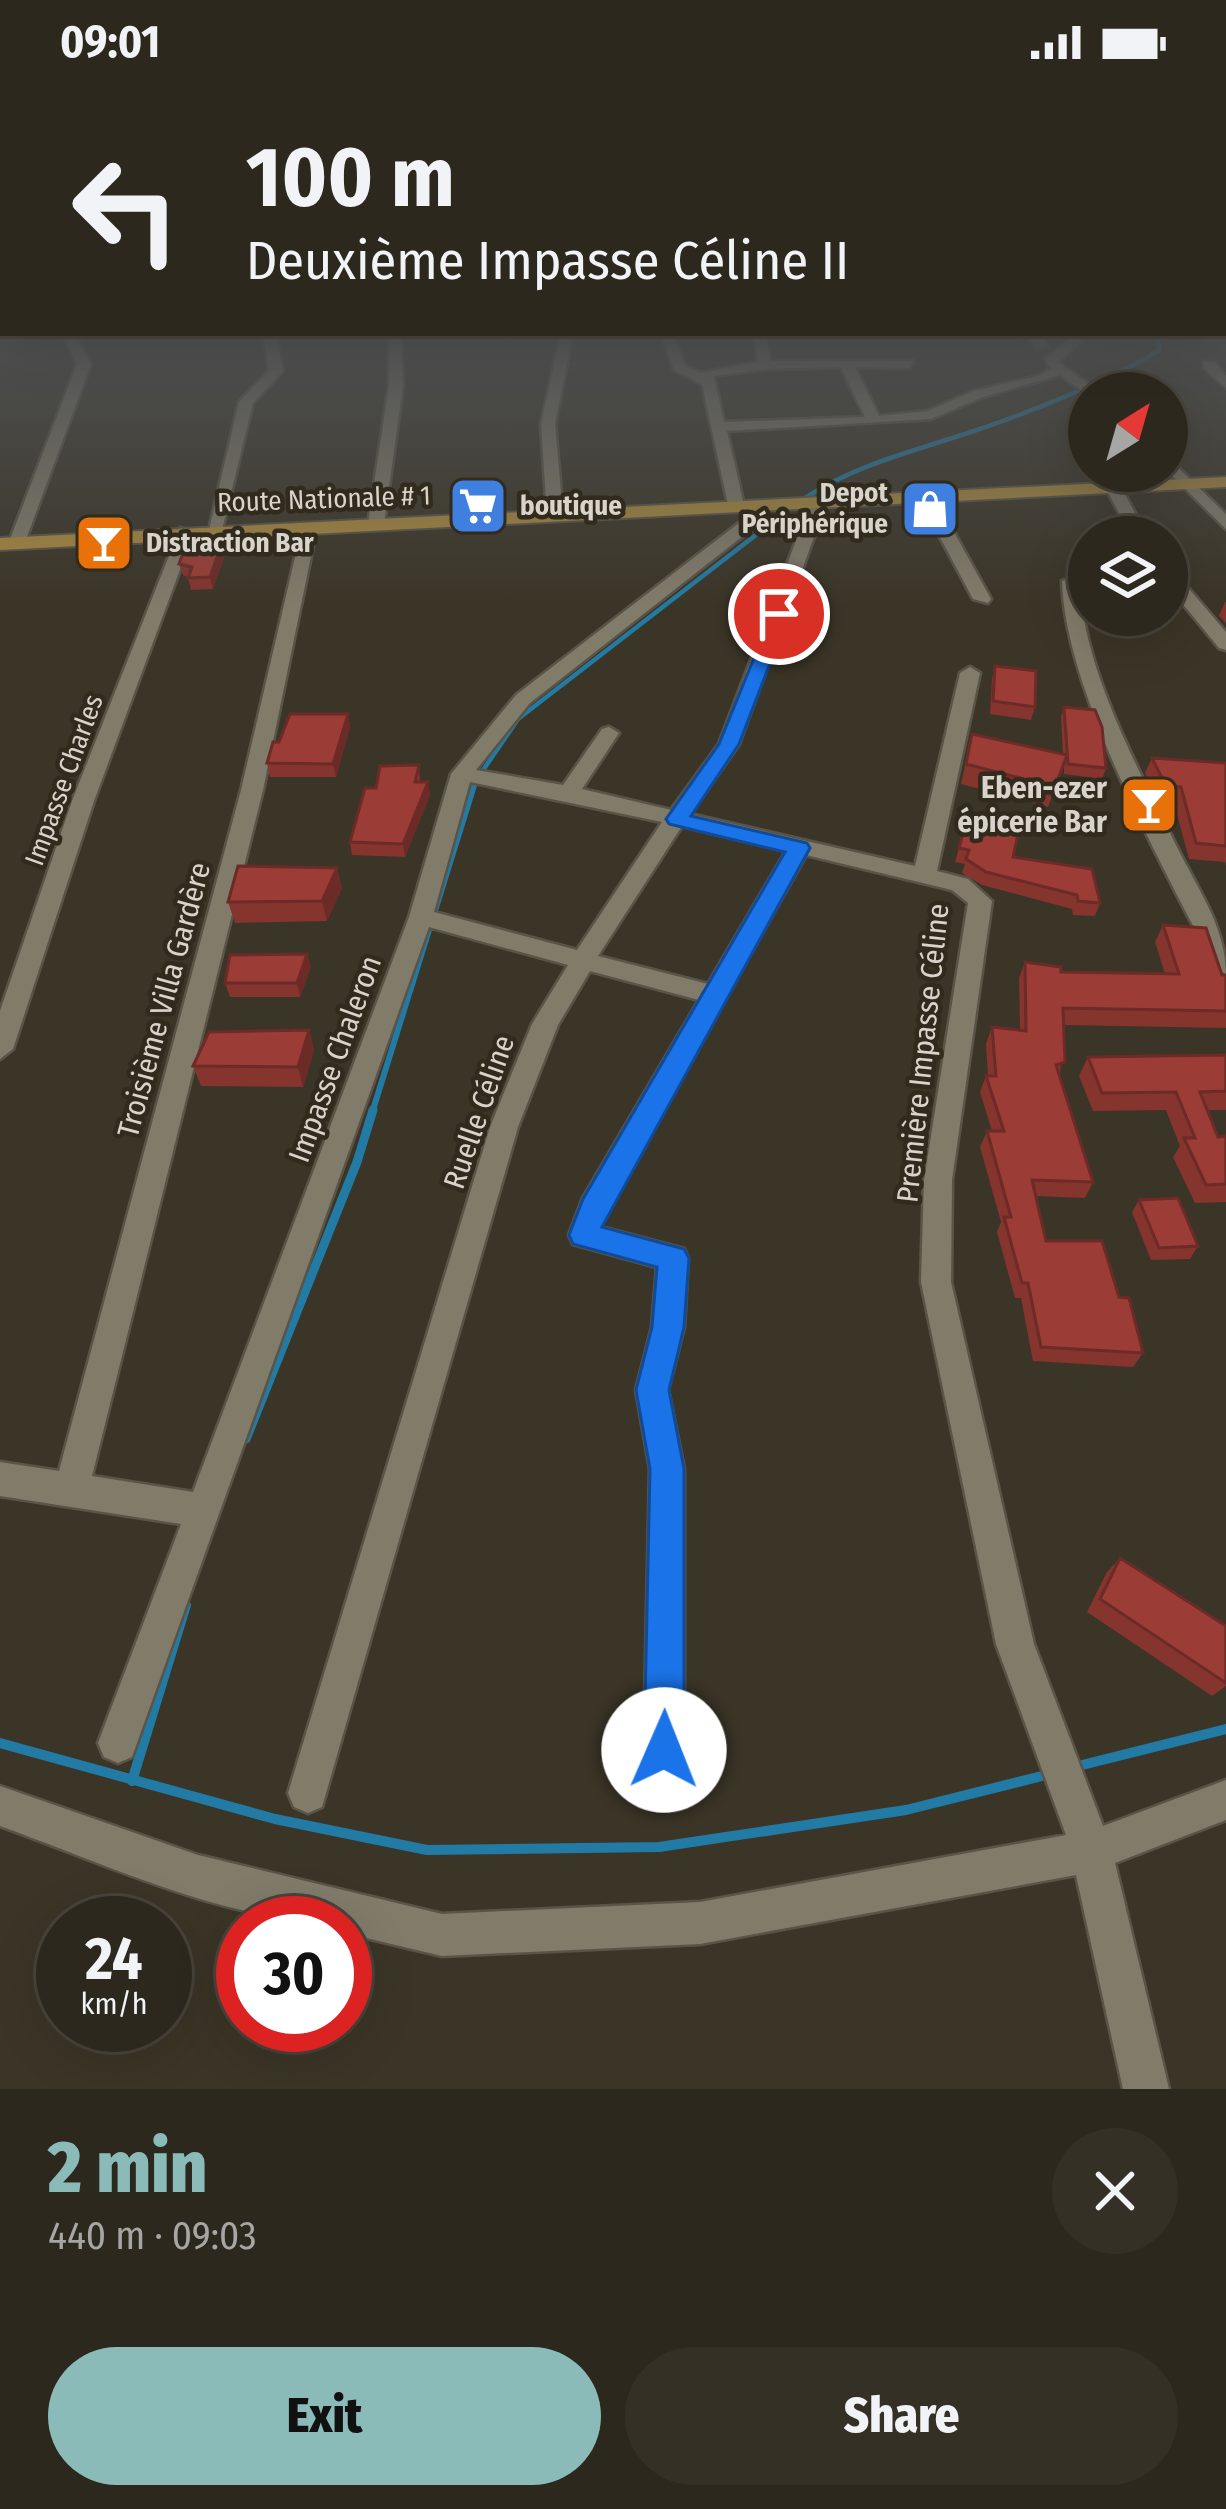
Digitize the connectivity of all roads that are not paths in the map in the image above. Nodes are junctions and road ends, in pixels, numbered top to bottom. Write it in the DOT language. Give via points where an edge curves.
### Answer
graph roads {
  1 [pos="59,421"];
  2 [pos="241,421"];
  3 [pos="390,421"];
  4 [pos="549,421"];
  5 [pos="714,421"];
  6 [pos="874,421"];
  7 [pos="879,421"];
  8 [pos="716,427"];
  9 [pos="1226,482"];
  10 [pos="1190,484"];
  11 [pos="1068,490"];
  12 [pos="926,496"];
  13 [pos="819,501"];
  14 [pos="747,505"];
  15 [pos="556,515"];
  16 [pos="376,524"];
  17 [pos="1226,524"];
  18 [pos="309,527"];
  19 [pos="214,530"];
  20 [pos="186,532"];
  21 [pos="5,544"];
  22 [pos="982,599"];
  23 [pos="1188,599"];
  24 [pos="1081,636"];
  25 [pos="1226,644"];
  26 [pos="970,673"];
  27 [pos="609,733"];
  28 [pos="462,774"];
  29 [pos="569,794"];
  30 [pos="677,819"];
  31 [pos="799,848"];
  32 [pos="924,877"];
  33 [pos="422,917"];
  34 [pos="584,958"];
  35 [pos="1226,966"];
  36 [pos="714,995"];
  37 [pos="0,1049"];
  38 [pos="0,1479"];
  39 [pos="72,1487"];
  40 [pos="206,1510"];
  41 [pos="118,1743"];
  42 [pos="664,1750"];
  43 [pos="308,1793"];
  44 [pos="1226,1800"];
  45 [pos="0,1806"];
  46 [pos="1085,1831"];
  47 [pos="1146,2089"];
  1 -- 21 [label="street"];
  2 -- 19 [label="street"];
  3 -- 16 [label="street"];
  4 -- 15 [label="street"];
  5 -- 8 [label="street"];
  6 -- 7 [label="street"];
  6 -- 8 [label="street"];
  8 -- 14 [label="street"];
  9 -- 10 [label="main road, Route Nationale # 1"];
  10 -- 17 [label="street"];
  11 -- 12 [label="main road, Route Nationale # 1"];
  12 -- 13 [label="main road, Route Nationale # 1"];
  12 -- 22 [label="street"];
  13 -- 14 [label="main road, Route Nationale # 1"];
  13 -- 30 [label="street, Ruelle Céline" via="729,744"];
  14 -- 15 [label="main road, Route Nationale # 1"];
  14 -- 28 [label="street, Impasse Chaleron" via="751,522 524,699"];
  15 -- 16 [label="main road, Route Nationale # 1"];
  16 -- 18 [label="main road, Route Nationale # 1"];
  18 -- 19 [label="main road, Route Nationale # 1"];
  18 -- 39 [label="street, Troisième Villa Gardère" via="252,790"];
  19 -- 20 [label="main road, Route Nationale # 1"];
  20 -- 21 [label="main road, Route Nationale # 1"];
  20 -- 37 [label="street, Impasse Charles"];
  23 -- 25 [label="street"];
  24 -- 35 [label="street" via="1157,833"];
  26 -- 32 [label="street"];
  27 -- 29 [label="street"];
  28 -- 29 [label="street, Première Impasse Céline"];
  28 -- 33 [label="street, Impasse Chaleron"];
  29 -- 30 [label="street, Première Impasse Céline"];
  30 -- 31 [label="street, Première Impasse Céline"];
  30 -- 34 [label="street, Ruelle Céline"];
  31 -- 32 [label="street, Première Impasse Céline"];
  31 -- 36 [label="street"];
  32 -- 46 [label="street, Première Impasse Céline" via="960,884 980,902 938,1180 936,1282 1015,1644"];
  33 -- 34 [label="street"];
  33 -- 40 [label="street, Impasse Chaleron"];
  34 -- 36 [label="street"];
  34 -- 43 [label="street, Ruelle Céline" via="545,1024 504,1127"];
  36 -- 42 [label="street" via="584,1235 674,1258 652,1390 667,1469"];
  38 -- 39 [label="street"];
  39 -- 40 [label="street"];
  40 -- 41 [label="street, Impasse Chaleron"];
  44 -- 46 [label="street"];
  45 -- 46 [label="street" via="198,1876 442,1935 700,1923"];
  46 -- 47 [label="street"];
}
